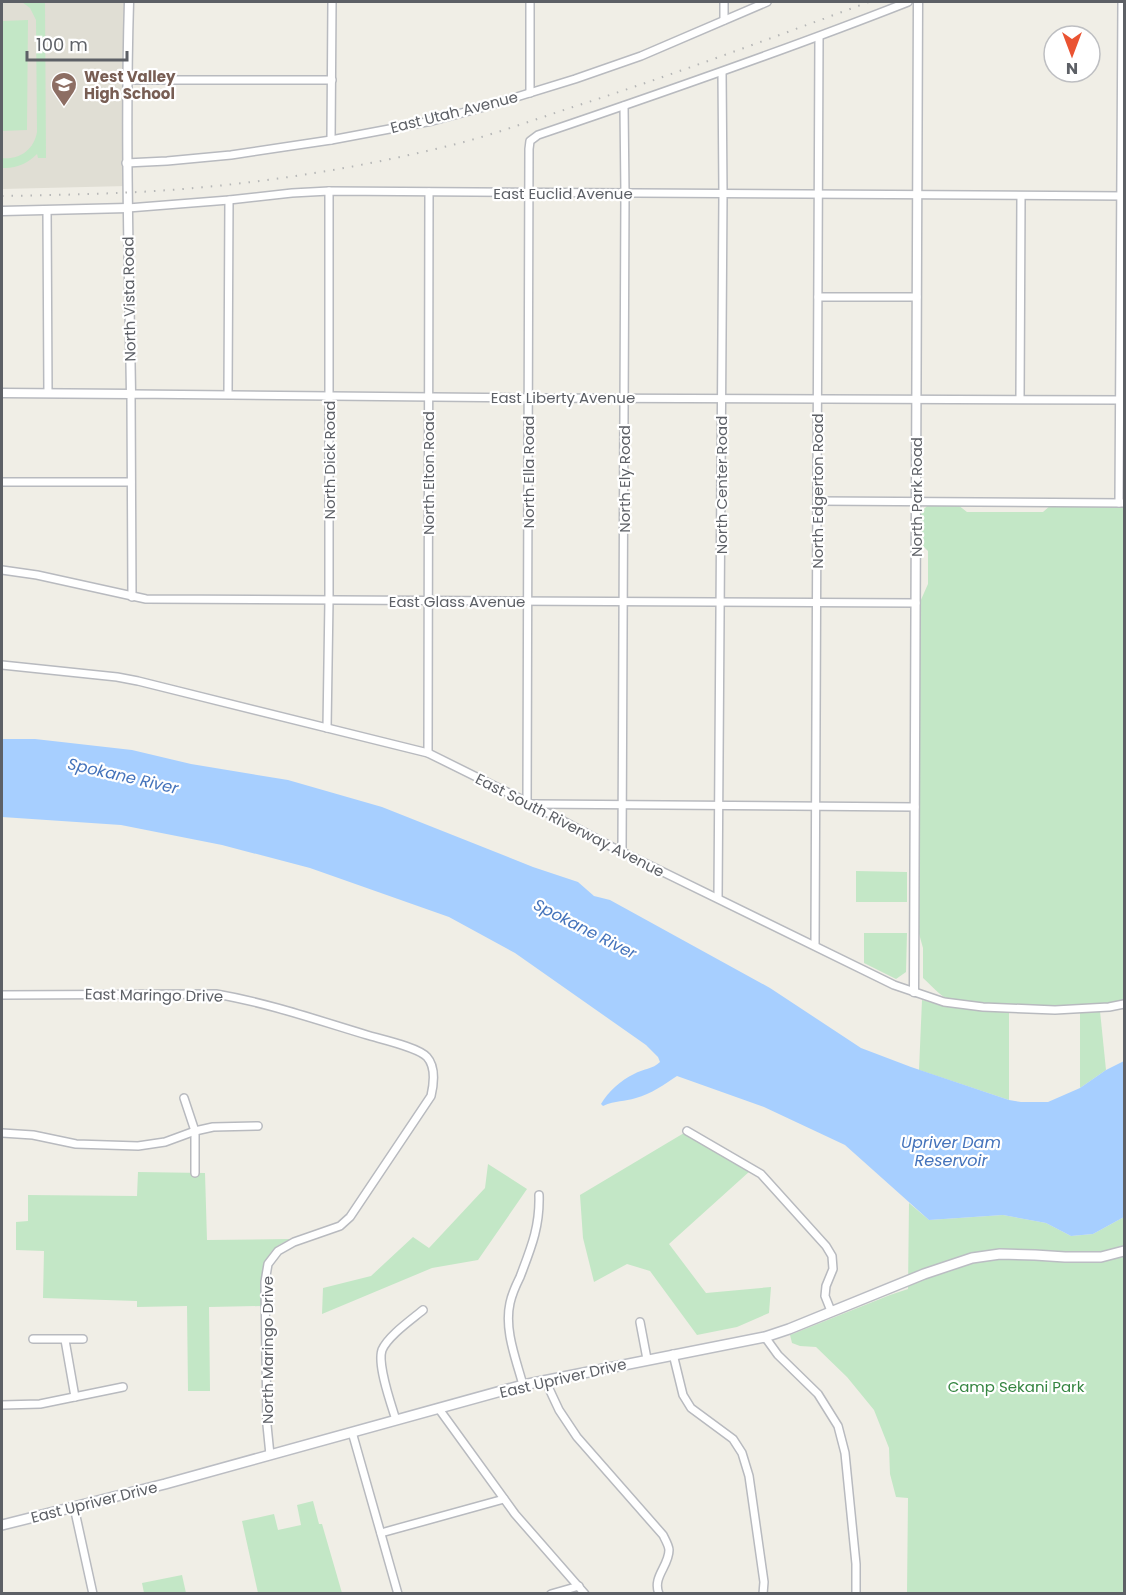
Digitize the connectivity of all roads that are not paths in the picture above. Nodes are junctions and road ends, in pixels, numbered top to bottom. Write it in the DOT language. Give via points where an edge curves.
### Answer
graph roads {
  1 [pos="129,2"];
  2 [pos="332,2"];
  3 [pos="530,2"];
  4 [pos="724,2"];
  5 [pos="767,2"];
  6 [pos="908,2"];
  7 [pos="918,2"];
  8 [pos="1122,2"];
  9 [pos="724,20"];
  10 [pos="819,37"];
  11 [pos="722,72"];
  12 [pos="127,80"];
  13 [pos="332,80"];
  14 [pos="530,93"];
  15 [pos="624,106"];
  16 [pos="331,140"];
  17 [pos="126,163"];
  18 [pos="329,191"];
  19 [pos="429,192"];
  20 [pos="529,193"];
  21 [pos="625,194"];
  22 [pos="723,194"];
  23 [pos="818,195"];
  24 [pos="917,195"];
  25 [pos="1021,196"];
  26 [pos="1123,196"];
  27 [pos="229,200"];
  28 [pos="128,208"];
  29 [pos="47,210"];
  30 [pos="2,211"];
  31 [pos="818,297"];
  32 [pos="917,297"];
  33 [pos="2,393"];
  34 [pos="48,393"];
  35 [pos="131,394"];
  36 [pos="228,394"];
  37 [pos="328,396"];
  38 [pos="428,396"];
  39 [pos="528,398"];
  40 [pos="625,398"];
  41 [pos="721,398"];
  42 [pos="817,399"];
  43 [pos="916,399"];
  44 [pos="1020,399"];
  45 [pos="1122,400"];
  46 [pos="2,482"];
  47 [pos="131,482"];
  48 [pos="817,501"];
  49 [pos="916,501"];
  50 [pos="1122,503"];
  51 [pos="2,570"];
  52 [pos="132,597"];
  53 [pos="329,600"];
  54 [pos="429,601"];
  55 [pos="527,601"];
  56 [pos="624,602"];
  57 [pos="720,602"];
  58 [pos="816,603"];
  59 [pos="916,603"];
  60 [pos="2,665"];
  61 [pos="327,728"];
  62 [pos="428,753"];
  63 [pos="529,804"];
  64 [pos="623,805"];
  65 [pos="719,806"];
  66 [pos="816,806"];
  67 [pos="915,807"];
  68 [pos="622,851"];
  69 [pos="718,898"];
  70 [pos="815,945"];
  71 [pos="914,992"];
  72 [pos="2,995"];
  73 [pos="1125,1004"];
  74 [pos="433,1069"];
  75 [pos="184,1098"];
  76 [pos="258,1126"];
  77 [pos="195,1131"];
  78 [pos="687,1131"];
  79 [pos="2,1133"];
  80 [pos="195,1173"];
  81 [pos="539,1196"];
  82 [pos="1125,1251"];
  83 [pos="423,1310"];
  84 [pos="831,1311"];
  85 [pos="640,1322"];
  86 [pos="765,1337"];
  87 [pos="33,1340"];
  88 [pos="65,1340"];
  89 [pos="83,1340"];
  90 [pos="673,1354"];
  91 [pos="647,1359"];
  92 [pos="545,1380"];
  93 [pos="523,1385"];
  94 [pos="123,1387"];
  95 [pos="75,1397"];
  96 [pos="2,1405"];
  97 [pos="439,1409"];
  98 [pos="396,1420"];
  99 [pos="352,1432"];
  100 [pos="270,1455"];
  101 [pos="504,1499"];
  102 [pos="74,1507"];
  103 [pos="2,1526"];
  104 [pos="381,1533"];
  105 [pos="579,1586"];
  106 [pos="93,1593"];
  107 [pos="398,1593"];
  108 [pos="551,1593"];
  109 [pos="585,1593"];
  110 [pos="659,1593"];
  111 [pos="763,1593"];
  112 [pos="856,1593"];
  1 -- 12 [label="street, North Vista Road"];
  2 -- 13 [label="street"];
  3 -- 14 [label="street"];
  4 -- 9 [label="street"];
  5 -- 9 [label="street, East Utah Avenue"];
  6 -- 10 [label="street"];
  7 -- 24 [label="street, North Park Road"];
  8 -- 26 [label="street"];
  9 -- 14 [label="street, East Utah Avenue" via="641,56"];
  10 -- 11 [label="street"];
  10 -- 23 [label="street, North Edgerton Road"];
  11 -- 15 [label="street"];
  11 -- 22 [label="street, North Center Road"];
  12 -- 13 [label="street"];
  12 -- 17 [label="street, North Vista Road"];
  13 -- 16 [label="street"];
  14 -- 16 [label="street, East Utah Avenue" via="432,120"];
  15 -- 20 [label="street, North Ella Road" via="530,141"];
  15 -- 21 [label="street, North Ely Road"];
  16 -- 17 [label="street, East Utah Avenue" via="231,155"];
  17 -- 28 [label="street, North Vista Road"];
  18 -- 19 [label="street, East Euclid Avenue"];
  18 -- 27 [label="street, East Euclid Avenue"];
  18 -- 37 [label="street, North Dick Road"];
  19 -- 20 [label="street, East Euclid Avenue"];
  19 -- 38 [label="street, North Elton Road"];
  20 -- 21 [label="street, East Euclid Avenue"];
  20 -- 39 [label="street, North Ella Road"];
  21 -- 22 [label="street, East Euclid Avenue"];
  21 -- 40 [label="street, North Ely Road"];
  22 -- 23 [label="street, East Euclid Avenue"];
  22 -- 41 [label="street, North Center Road"];
  23 -- 24 [label="street, East Euclid Avenue"];
  23 -- 31 [label="street, North Edgerton Road"];
  24 -- 25 [label="street, East Euclid Avenue"];
  24 -- 32 [label="street, North Park Road"];
  25 -- 26 [label="street, East Euclid Avenue"];
  25 -- 44 [label="street"];
  26 -- 45 [label="street"];
  27 -- 28 [label="street, East Euclid Avenue"];
  27 -- 36 [label="street"];
  28 -- 29 [label="street, East Euclid Avenue"];
  28 -- 35 [label="street, North Vista Road"];
  29 -- 30 [label="street, East Euclid Avenue"];
  29 -- 34 [label="street"];
  31 -- 32 [label="street"];
  31 -- 42 [label="street, North Edgerton Road"];
  32 -- 43 [label="street, North Park Road"];
  33 -- 34 [label="street, East Liberty Avenue"];
  34 -- 35 [label="street, East Liberty Avenue"];
  35 -- 36 [label="street, East Liberty Avenue"];
  35 -- 47 [label="street, North Vista Road"];
  36 -- 37 [label="street, East Liberty Avenue"];
  37 -- 38 [label="street, East Liberty Avenue"];
  37 -- 53 [label="street, North Dick Road"];
  38 -- 39 [label="street, East Liberty Avenue"];
  38 -- 54 [label="street, North Elton Road"];
  39 -- 40 [label="street, East Liberty Avenue"];
  39 -- 55 [label="street, North Ella Road"];
  40 -- 41 [label="street, East Liberty Avenue"];
  40 -- 56 [label="street, North Ely Road"];
  41 -- 42 [label="street, East Liberty Avenue"];
  41 -- 57 [label="street, North Center Road"];
  42 -- 43 [label="street, East Liberty Avenue"];
  42 -- 48 [label="street, North Edgerton Road"];
  43 -- 44 [label="street, East Liberty Avenue"];
  43 -- 49 [label="street, North Park Road"];
  44 -- 45 [label="street, East Liberty Avenue"];
  45 -- 50 [label="street"];
  46 -- 47 [label="street"];
  47 -- 52 [label="street, North Vista Road"];
  48 -- 49 [label="street"];
  48 -- 58 [label="street, North Edgerton Road"];
  49 -- 50 [label="street"];
  49 -- 59 [label="street, North Park Road"];
  51 -- 52 [label="street, East Glass Avenue" via="37,574"];
  52 -- 53 [label="street, East Glass Avenue"];
  53 -- 54 [label="street, East Glass Avenue"];
  53 -- 61 [label="street, North Dick Road"];
  54 -- 55 [label="street, East Glass Avenue"];
  54 -- 62 [label="street, North Elton Road"];
  55 -- 56 [label="street, East Glass Avenue"];
  55 -- 63 [label="street, North Ella Road"];
  56 -- 57 [label="street, East Glass Avenue"];
  56 -- 64 [label="street, North Ely Road"];
  57 -- 58 [label="street, East Glass Avenue"];
  57 -- 65 [label="street, North Center Road"];
  58 -- 59 [label="street, East Glass Avenue"];
  58 -- 66 [label="street, North Edgerton Road"];
  59 -- 67 [label="street, North Park Road"];
  60 -- 61 [label="street, East South Riverway Avenue" via="138,681"];
  61 -- 62 [label="street, East South Riverway Avenue"];
  62 -- 63 [label="street, East South Riverway Avenue"];
  63 -- 64 [label="street"];
  63 -- 68 [label="street, East South Riverway Avenue"];
  64 -- 65 [label="street"];
  64 -- 68 [label="street, North Ely Road"];
  65 -- 66 [label="street"];
  65 -- 69 [label="street, North Center Road"];
  66 -- 67 [label="street"];
  66 -- 70 [label="street, North Edgerton Road"];
  67 -- 71 [label="street, North Park Road"];
  68 -- 69 [label="street, East South Riverway Avenue"];
  69 -- 70 [label="street, East South Riverway Avenue"];
  70 -- 71 [label="street, East South Riverway Avenue"];
  71 -- 73 [label="street, East South Riverway Avenue" via="944,1002 983,1007 1055,1010"];
  72 -- 74 [label="street, East Maringo Drive" via="216,994 411,1048 426,1056"];
  74 -- 100 [label="street, North Maringo Drive" via="431,1096 350,1217 340,1226 278,1251 268,1264 266,1389"];
  75 -- 77 [label="street"];
  76 -- 77 [label="street"];
  77 -- 79 [label="street" via="165,1142 138,1146 76,1144"];
  77 -- 80 [label="street"];
  78 -- 84 [label="street" via="761,1174 826,1246 833,1269 825,1296"];
  81 -- 93 [label="street" via="540,1213 533,1242 510,1301 508,1320"];
  82 -- 84 [label="main road, East Upriver Drive" via="1101,1257 1000,1254 972,1258"];
  83 -- 98 [label="street" via="382,1351 382,1371"];
  84 -- 86 [label="main road, East Upriver Drive"];
  85 -- 91 [label="street"];
  86 -- 90 [label="main road, East Upriver Drive"];
  86 -- 112 [label="street" via="818,1394 838,1426 845,1453"];
  87 -- 88 [label="street"];
  88 -- 89 [label="street"];
  88 -- 95 [label="street"];
  90 -- 91 [label="main road, East Upriver Drive"];
  90 -- 111 [label="street" via="683,1395 691,1408 733,1439 742,1453 749,1476"];
  91 -- 92 [label="main road, East Upriver Drive"];
  92 -- 93 [label="main road, East Upriver Drive"];
  92 -- 110 [label="street" via="578,1437 663,1535 669,1550 656,1586"];
  93 -- 97 [label="main road, East Upriver Drive"];
  94 -- 95 [label="street"];
  95 -- 96 [label="street" via="40,1404"];
  97 -- 98 [label="main road, East Upriver Drive"];
  97 -- 101 [label="street"];
  98 -- 99 [label="main road, East Upriver Drive"];
  99 -- 100 [label="main road, East Upriver Drive"];
  99 -- 104 [label="street"];
  100 -- 102 [label="main road, East Upriver Drive"];
  101 -- 104 [label="street"];
  101 -- 105 [label="street"];
  102 -- 103 [label="main road, East Upriver Drive"];
  102 -- 106 [label="street"];
  104 -- 107 [label="street"];
  105 -- 108 [label="street"];
  105 -- 109 [label="street"];
}
